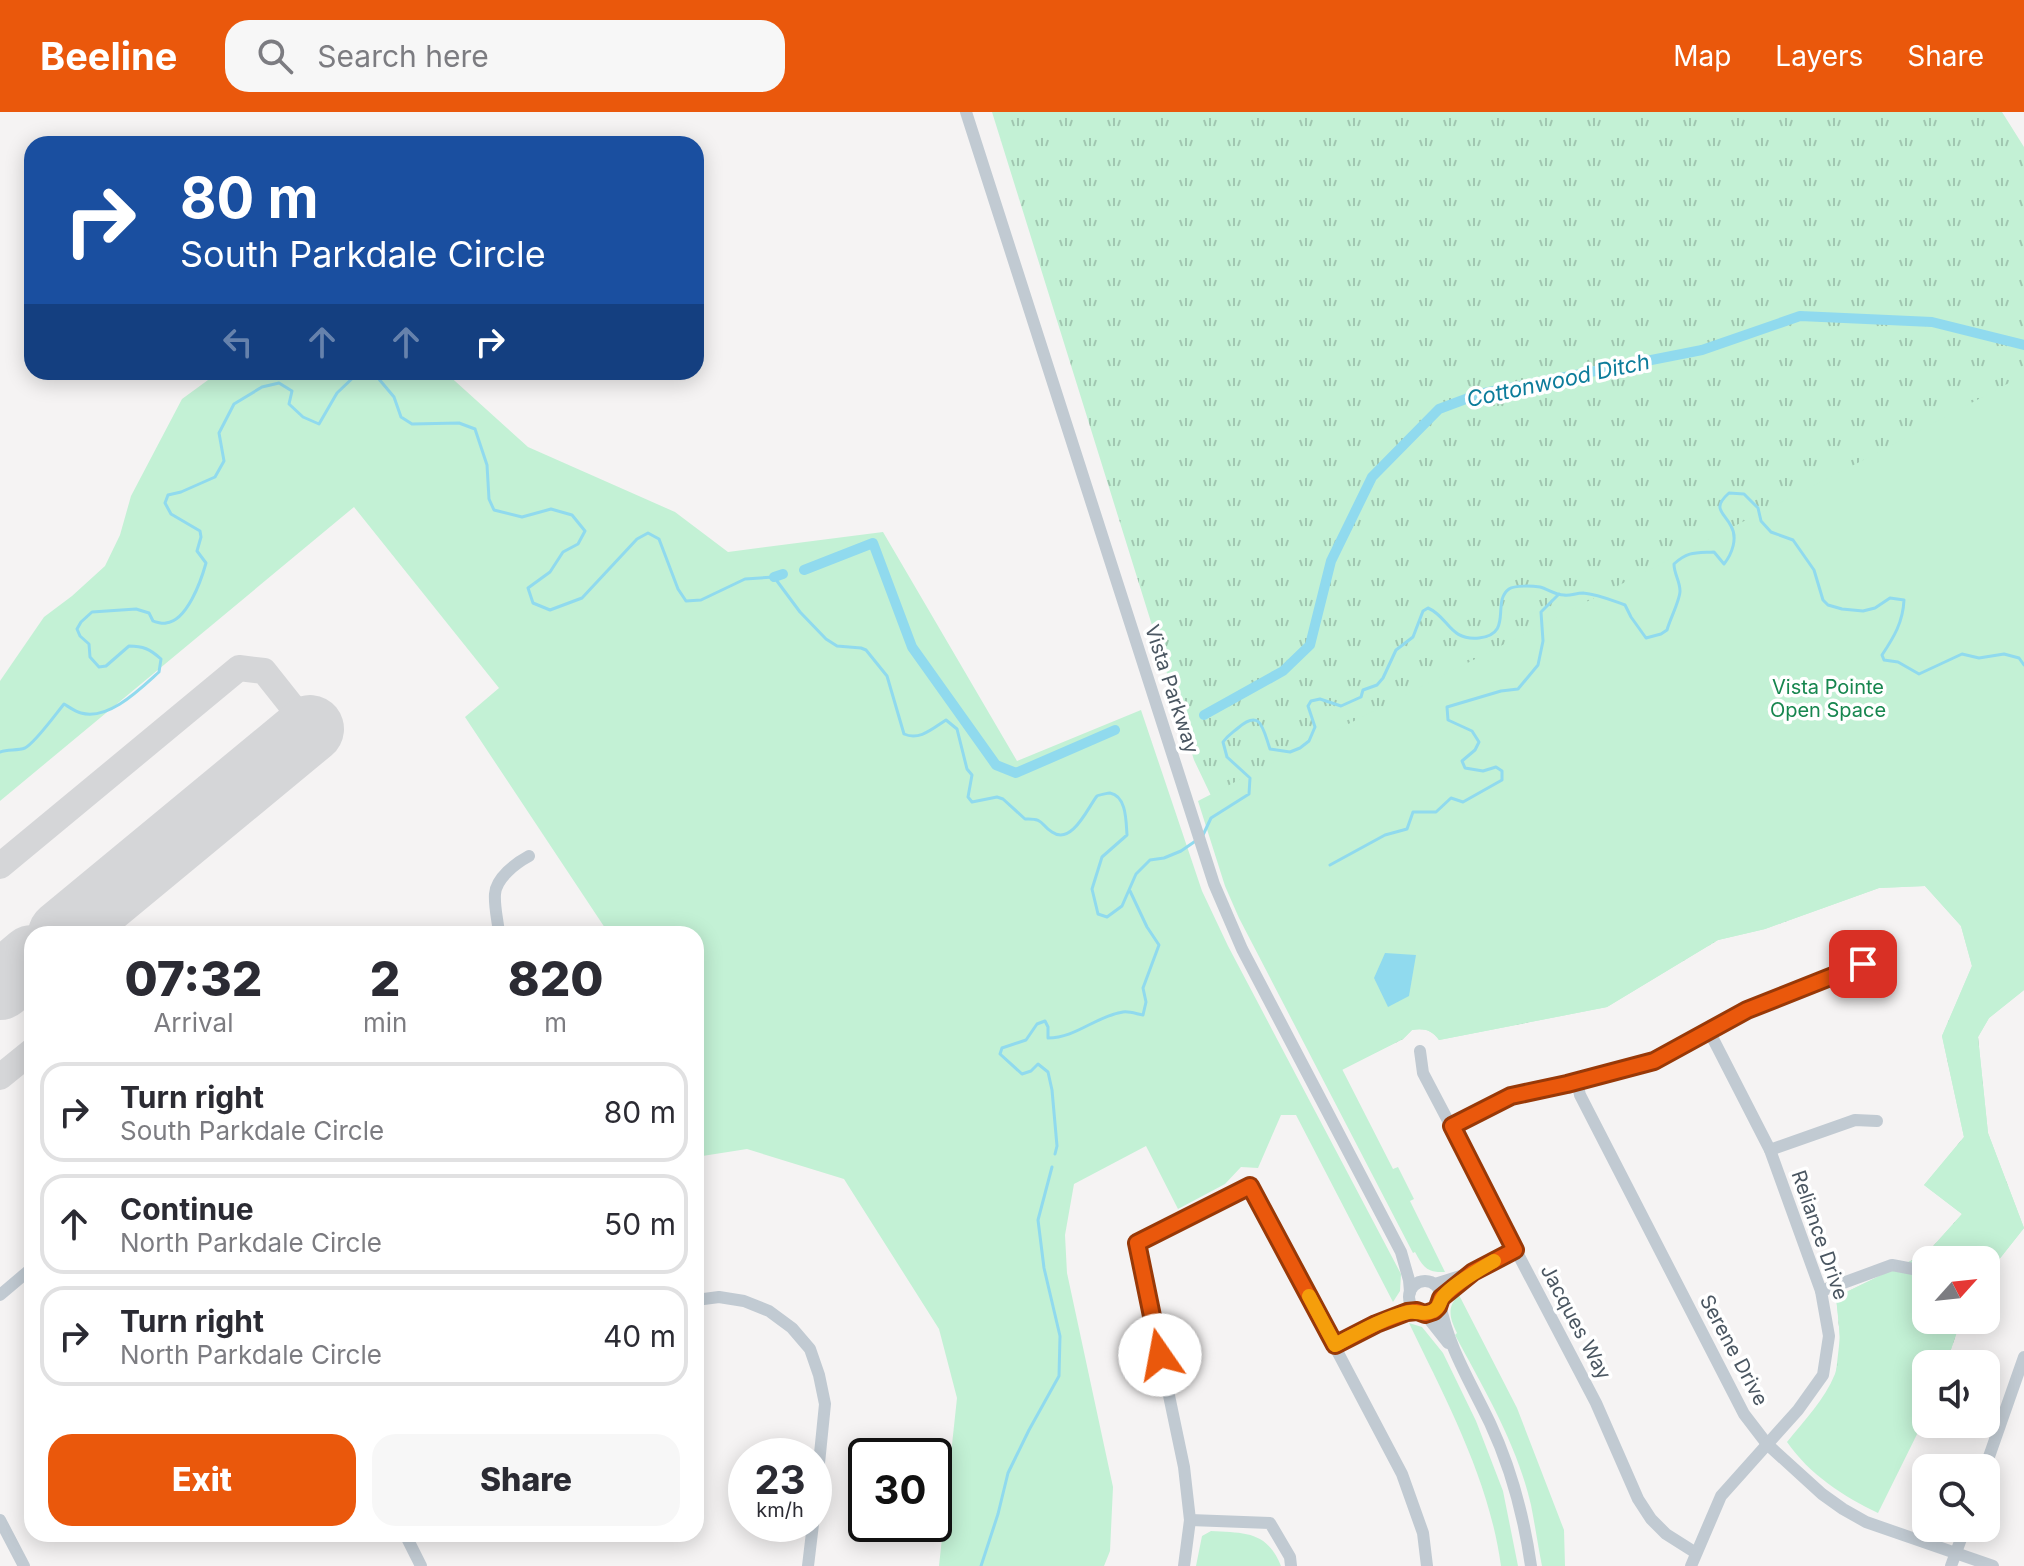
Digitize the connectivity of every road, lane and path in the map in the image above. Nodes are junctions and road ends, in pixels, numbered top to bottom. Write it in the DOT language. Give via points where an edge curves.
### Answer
graph roads {
  1 [pos="966,112"];
  2 [pos="529,856"];
  3 [pos="498,926"];
  4 [pos="1887,964"];
  5 [pos="1709,1031"];
  6 [pos="1420,1051"];
  7 [pos="1577,1082"];
  8 [pos="1877,1121"];
  9 [pos="1452,1126"];
  10 [pos="1770,1150"];
  11 [pos="1515,1250"];
  12 [pos="1401,1252"];
  13 [pos="1912,1269"];
  14 [pos="1473,1272"];
  15 [pos="24,1275"];
  16 [pos="1430,1283"];
  17 [pos="1821,1291"];
  18 [pos="1410,1294"];
  19 [pos="0,1295"];
  20 [pos="704,1299"];
  21 [pos="1441,1300"];
  22 [pos="1421,1312"];
  23 [pos="1376,1324"];
  24 [pos="1335,1345"];
  25 [pos="1452,1349"];
  26 [pos="2024,1357"];
  27 [pos="2011,1394"];
  28 [pos="2024,1399"];
  29 [pos="822,1438"];
  30 [pos="1767,1444"];
  31 [pos="1990,1454"];
  32 [pos="0,1520"];
  33 [pos="1190,1520"];
  34 [pos="409,1542"];
  35 [pos="811,1542"];
  36 [pos="1693,1560"];
  37 [pos="1954,1560"];
  38 [pos="24,1566"];
  39 [pos="421,1566"];
  40 [pos="808,1566"];
  41 [pos="1184,1566"];
  42 [pos="1291,1566"];
  43 [pos="1427,1566"];
  44 [pos="1531,1566"];
  45 [pos="1993,1566"];
  1 -- 12 [label="street, Vista Parkway" via="1214,884 1242,949"];
  2 -- 3 [label="street" via="496,889"];
  4 -- 5 [label="street" via="1863,964 1747,1010"];
  5 -- 7 [label="street" via="1654,1061"];
  5 -- 10 [label="street, Reliance Drive"];
  6 -- 9 [label="street, Jacques Way" via="1423,1073"];
  7 -- 9 [label="street" via="1511,1096"];
  7 -- 30 [label="street, Serene Drive" via="1744,1414"];
  8 -- 10 [label="street" via="1855,1120"];
  9 -- 11 [label="street, Jacques Way"];
  10 -- 17 [label="street, Reliance Drive"];
  11 -- 14 [label="street"];
  11 -- 36 [label="street, Jacques Way" via="1596,1403 1638,1499"];
  12 -- 16 [label="street, Vista Parkway"];
  12 -- 18 [label="street, Vista Parkway"];
  13 -- 17 [label="street" via="1892,1265"];
  14 -- 16 [label="street"];
  14 -- 21 [label="street"];
  15 -- 19 [label="street"];
  16 -- 18 [label="street" via="1416,1284"];
  16 -- 21 [label="street" via="1439,1289"];
  17 -- 30 [label="street, Reliance Drive" via="1829,1336 1823,1375"];
  18 -- 22 [label="street" via="1412,1307"];
  18 -- 23 [label="street"];
  20 -- 29 [label="street" via="744,1301 769,1311 810,1349 825,1404"];
  21 -- 22 [label="street" via="1434,1311"];
  21 -- 25 [label="street"];
  22 -- 23 [label="street"];
  22 -- 25 [label="street"];
  23 -- 24 [label="street"];
  24 -- 33 [label="street" via="1250,1186 1137,1243 1184,1467"];
  24 -- 43 [label="street" via="1402,1474 1423,1533"];
  25 -- 44 [label="street" via="1502,1453"];
  26 -- 27 [label="street"];
  27 -- 28 [label="street"];
  27 -- 31 [label="street"];
  30 -- 36 [label="street, Reliance Drive" via="1721,1496"];
  30 -- 37 [label="street, Serene Drive" via="1843,1509"];
  32 -- 38 [label="street"];
  33 -- 41 [label="street"];
  33 -- 42 [label="street" via="1270,1523"];
  34 -- 39 [label="street"];
  35 -- 40 [label="street"];
  37 -- 45 [label="street, Serene Drive"];
}
